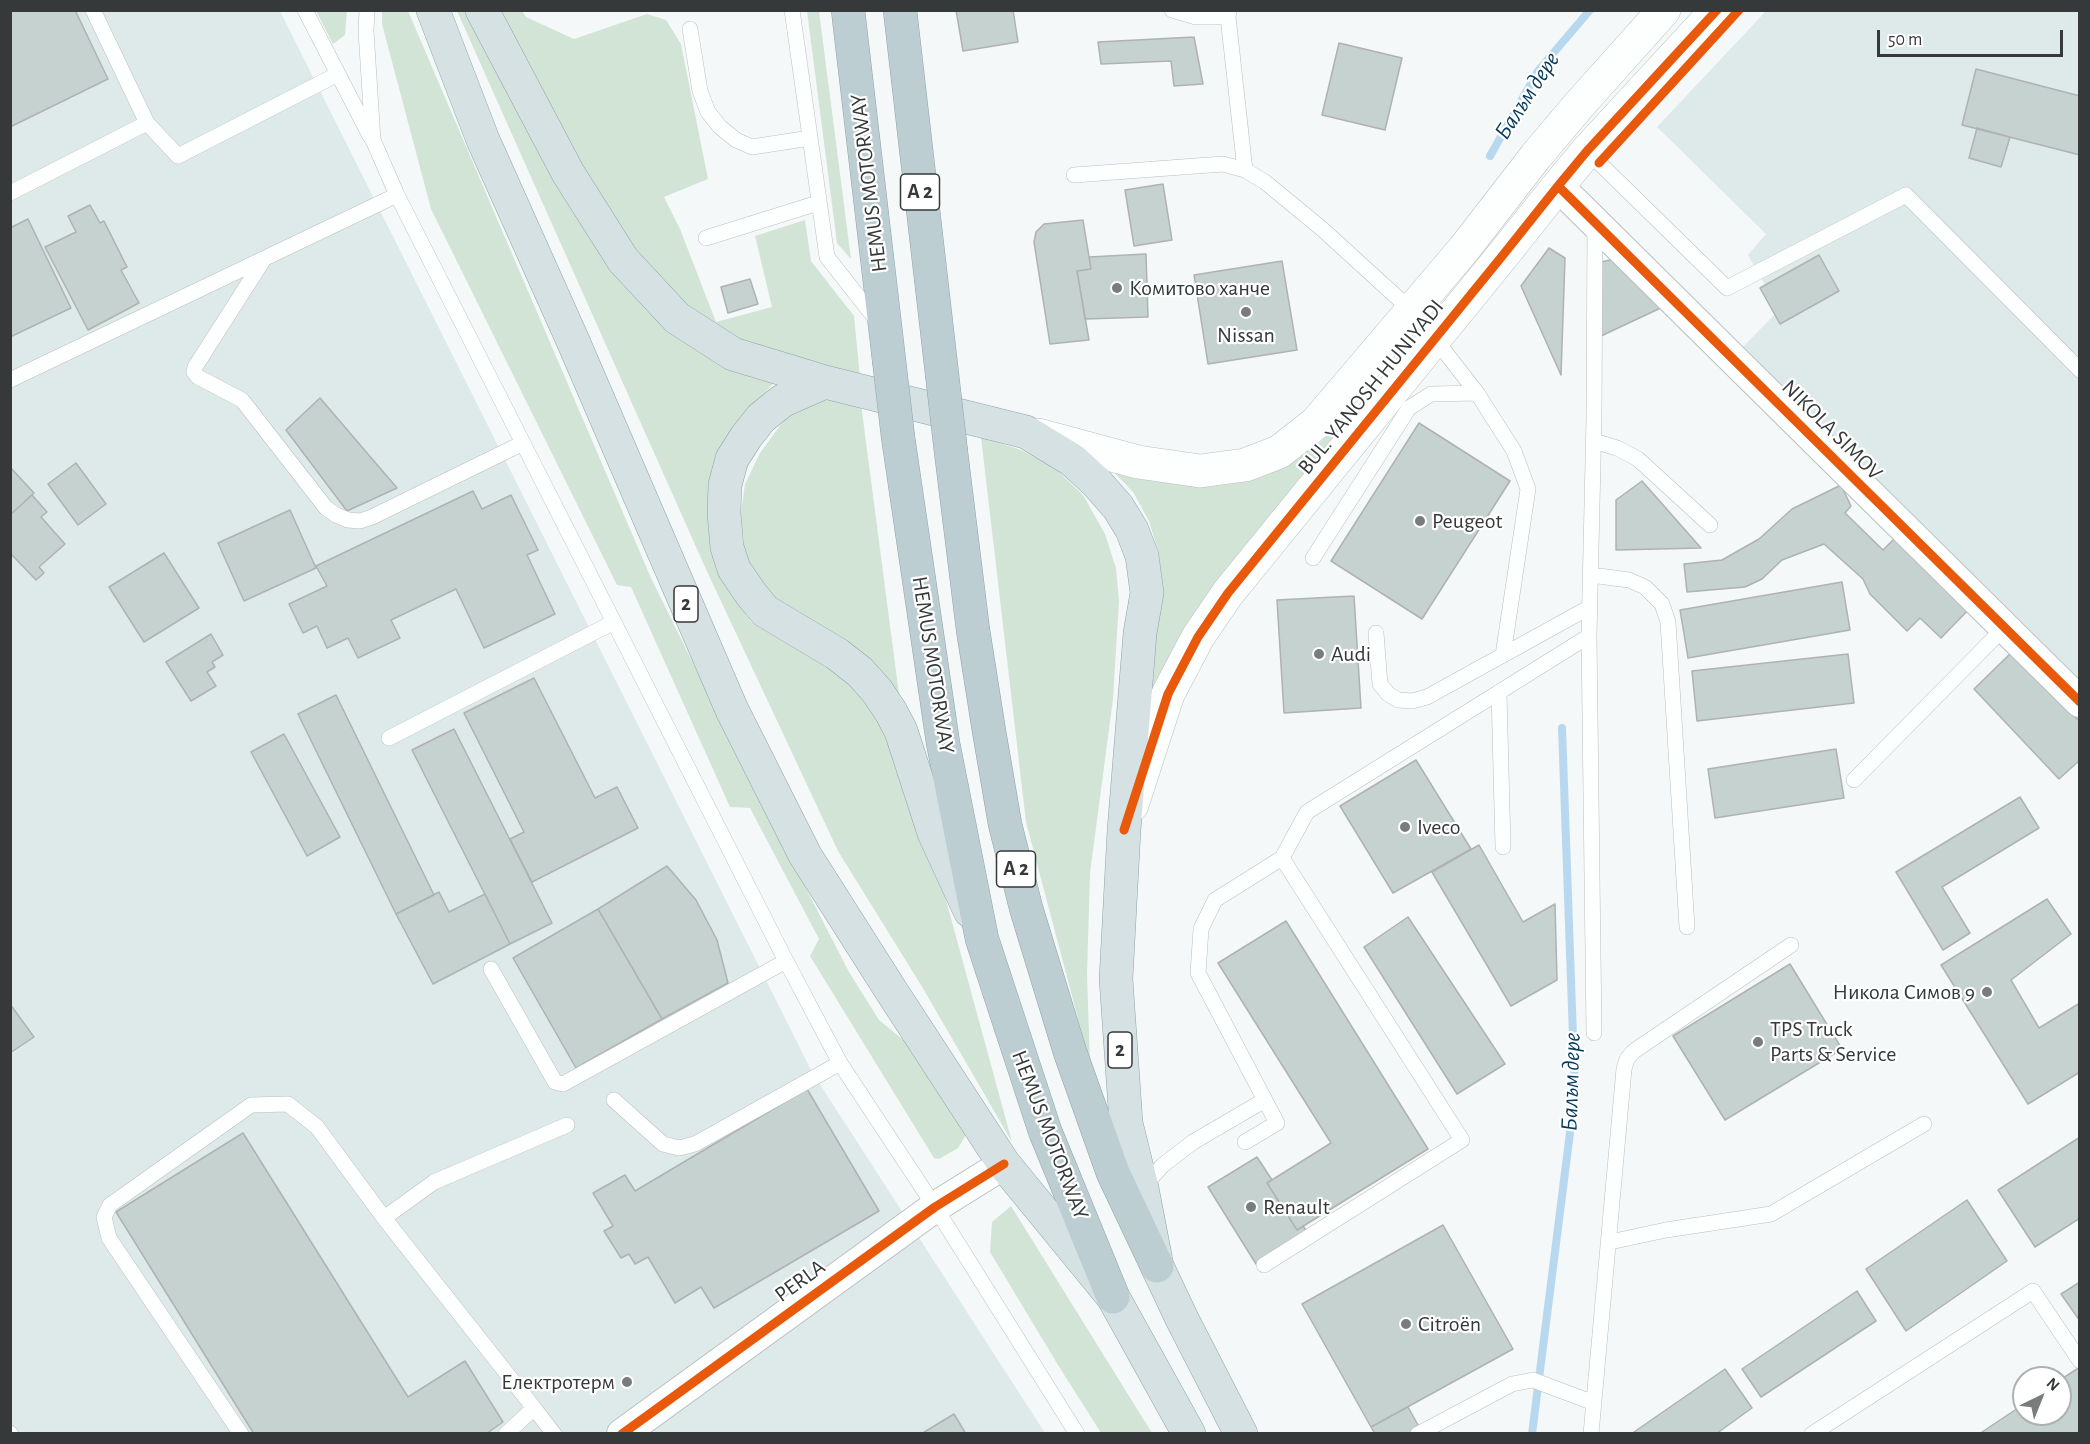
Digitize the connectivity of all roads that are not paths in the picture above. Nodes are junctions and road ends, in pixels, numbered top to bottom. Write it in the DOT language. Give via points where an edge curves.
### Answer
graph roads {
  1 [pos="93,10"];
  2 [pos="305,10"];
  3 [pos="367,10"];
  4 [pos="434,10"];
  5 [pos="482,10"];
  6 [pos="792,10"];
  7 [pos="848,10"];
  8 [pos="900,10"];
  9 [pos="1172,10"];
  10 [pos="1664,10"];
  11 [pos="1717,10"];
  12 [pos="1228,14"];
  13 [pos="690,29"];
  14 [pos="338,74"];
  15 [pos="147,123"];
  16 [pos="810,138"];
  17 [pos="373,140"];
  18 [pos="1587,151"];
  19 [pos="1245,170"];
  20 [pos="1074,175"];
  21 [pos="1558,186"];
  22 [pos="10,193"];
  23 [pos="397,195"];
  24 [pos="818,203"];
  25 [pos="1595,222"];
  26 [pos="706,238"];
  27 [pos="264,258"];
  28 [pos="1412,311"];
  29 [pos="1435,339"];
  30 [pos="888,346"];
  31 [pos="2079,370"];
  32 [pos="10,380"];
  33 [pos="825,382"];
  34 [pos="1477,393"];
  35 [pos="1026,432"];
  36 [pos="1593,441"];
  37 [pos="523,443"];
  38 [pos="1710,525"];
  39 [pos="1313,558"];
  40 [pos="1591,575"];
  41 [pos="1590,607"];
  42 [pos="614,622"];
  43 [pos="2004,628"];
  44 [pos="1377,633"];
  45 [pos="1589,636"];
  46 [pos="1503,655"];
  47 [pos="1499,692"];
  48 [pos="2079,702"];
  49 [pos="389,738"];
  50 [pos="1854,780"];
  51 [pos="1124,830"];
  52 [pos="1503,847"];
  53 [pos="1282,858"];
  54 [pos="1687,927"];
  55 [pos="982,939"];
  56 [pos="1791,945"];
  57 [pos="786,961"];
  58 [pos="491,969"];
  59 [pos="1594,1033"];
  60 [pos="840,1063"];
  61 [pos="614,1100"];
  62 [pos="1265,1100"];
  63 [pos="1924,1124"];
  64 [pos="567,1125"];
  65 [pos="1245,1142"];
  66 [pos="1004,1164"];
  67 [pos="1142,1188"];
  68 [pos="935,1207"];
  69 [pos="384,1218"];
  70 [pos="1610,1242"];
  71 [pos="1264,1265"];
  72 [pos="1157,1266"];
  73 [pos="1113,1297"];
  74 [pos="2079,1360"];
  75 [pos="1594,1403"];
  76 [pos="534,1408"];
  77 [pos="241,1434"];
  78 [pos="506,1434"];
  79 [pos="554,1434"];
  80 [pos="622,1434"];
  81 [pos="1077,1434"];
  82 [pos="1189,1434"];
  83 [pos="1241,1434"];
  84 [pos="1418,1434"];
  85 [pos="1591,1434"];
  86 [pos="1812,1434"];
  1 -- 15 [label="lane"];
  2 -- 14 [label="lane"];
  3 -- 17 [label="lane"];
  4 -- 66 [label="main road, 2" via="483,140 737,720 805,855"];
  5 -- 33 [label="main road, 2" via="568,173 623,260 677,318 733,354"];
  6 -- 16 [label="lane"];
  7 -- 30 [label="highway, HEMUS MOTORWAY / A 2"];
  8 -- 72 [label="highway, HEMUS MOTORWAY / A 2, bridge" via="973,630 1005,824 1070,1052 1113,1173"];
  9 -- 12 [label="lane" via="1196,17"];
  10 -- 28 [label="street, BUL. YANOSH HUNIYADI" via="1536,156"];
  11 -- 18 [label="street, BUL. YANOSH HUNIYADI"];
  12 -- 19 [label="lane"];
  13 -- 16 [label="lane" via="700,91 708,112 720,127 752,147"];
  14 -- 15 [label="lane" via="178,156"];
  14 -- 17 [label="lane"];
  15 -- 22 [label="lane"];
  16 -- 24 [label="lane"];
  17 -- 23 [label="lane"];
  18 -- 21 [label="street, BUL. YANOSH HUNIYADI"];
  18 -- 31 [label="lane" via="1727,288 1906,195"];
  19 -- 20 [label="lane" via="1223,164"];
  19 -- 28 [label="lane" via="1321,228"];
  21 -- 25 [label="street, NIKOLA SIMOV"];
  21 -- 29 [label="street, BUL. YANOSH HUNIYADI"];
  23 -- 27 [label="lane"];
  23 -- 37 [label="lane"];
  24 -- 26 [label="lane"];
  24 -- 30 [label="lane" via="827,256"];
  25 -- 36 [label="lane"];
  25 -- 43 [label="street, NIKOLA SIMOV"];
  27 -- 32 [label="lane"];
  27 -- 37 [label="lane" via="195,372 242,400 326,508 348,520 372,518"];
  28 -- 35 [label="street, BUL. YANOSH HUNIYADI" via="1316,423 1279,452 1245,465 1200,471 1138,462"];
  29 -- 34 [label="lane"];
  29 -- 51 [label="street, BUL. YANOSH HUNIYADI" via="1259,553 1198,637 1168,694"];
  30 -- 55 [label="highway, HEMUS MOTORWAY / A 2, bridge" via="943,743"];
  33 -- 35 [label="main road, 2"];
  33 -- 55 [label="main road" via="782,401 761,418 732,459 725,485 724,513 734,569 765,611 829,649 860,672 877,691 901,731 934,833"];
  34 -- 39 [label="lane" via="1431,394 1409,408"];
  34 -- 46 [label="lane" via="1514,451 1528,489"];
  35 -- 51 [label="main road, 2" via="1072,460 1096,482 1123,514 1142,556 1147,593 1140,633"];
  36 -- 38 [label="lane" via="1638,459"];
  36 -- 40 [label="lane"];
  37 -- 42 [label="lane"];
  40 -- 41 [label="lane"];
  40 -- 54 [label="lane" via="1629,580 1646,587 1662,604 1668,622"];
  41 -- 45 [label="lane"];
  41 -- 46 [label="lane"];
  42 -- 49 [label="lane"];
  42 -- 57 [label="lane"];
  43 -- 48 [label="street, NIKOLA SIMOV"];
  43 -- 50 [label="lane"];
  44 -- 46 [label="lane" via="1380,684 1398,700 1427,697"];
  45 -- 47 [label="lane"];
  45 -- 59 [label="lane"];
  47 -- 52 [label="lane"];
  47 -- 53 [label="lane" via="1307,812"];
  51 -- 67 [label="main road, 2" via="1116,979 1126,1122"];
  53 -- 62 [label="lane" via="1215,900 1201,929 1198,973"];
  53 -- 71 [label="lane" via="1462,1140"];
  55 -- 73 [label="highway, HEMUS MOTORWAY / A 2" via="1045,1131"];
  56 -- 70 [label="lane" via="1627,1059"];
  57 -- 58 [label="lane" via="563,1084 555,1082"];
  57 -- 60 [label="lane"];
  60 -- 61 [label="lane" via="695,1144 679,1148 663,1144"];
  60 -- 68 [label="lane"];
  62 -- 65 [label="lane" via="1277,1123"];
  62 -- 67 [label="lane" via="1194,1142 1163,1165"];
  63 -- 70 [label="lane" via="1771,1214"];
  64 -- 69 [label="lane" via="434,1182"];
  66 -- 68 [label="street, PERLA"];
  66 -- 73 [label="main road, 2"];
  67 -- 72 [label="main road, 2"];
  68 -- 80 [label="street, PERLA"];
  68 -- 81 [label="lane"];
  69 -- 76 [label="lane"];
  69 -- 77 [label="lane" via="317,1127 288,1104 251,1105 110,1205 104,1217 109,1238"];
  70 -- 75 [label="lane"];
  72 -- 83 [label="main road"];
  73 -- 82 [label="main road"];
  74 -- 86 [label="lane" via="2033,1291"];
  75 -- 84 [label="lane" via="1533,1380 1512,1384"];
  75 -- 85 [label="lane"];
  76 -- 78 [label="lane"];
  76 -- 79 [label="lane"];
}
